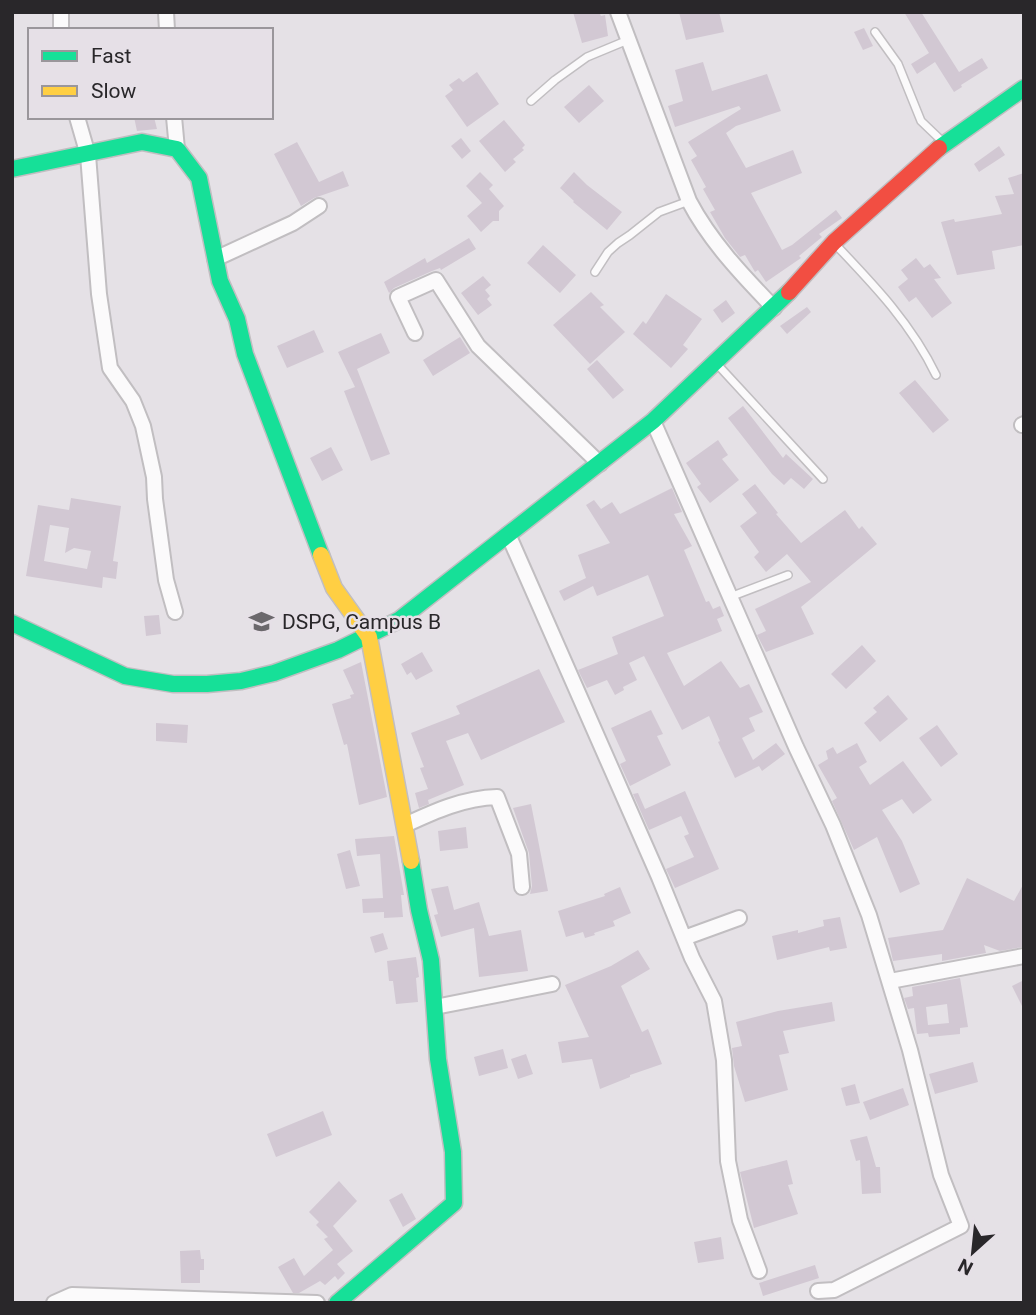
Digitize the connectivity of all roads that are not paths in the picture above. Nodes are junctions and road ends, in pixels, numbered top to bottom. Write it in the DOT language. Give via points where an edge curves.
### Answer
graph roads {
  1 [pos="618,12"];
  2 [pos="875,32"];
  3 [pos="629,40"];
  4 [pos="1024,88"];
  5 [pos="531,101"];
  6 [pos="78,119"];
  7 [pos="174,119"];
  8 [pos="944,144"];
  9 [pos="177,149"];
  10 [pos="88,155"];
  11 [pos="12,169"];
  12 [pos="689,201"];
  13 [pos="319,206"];
  14 [pos="834,242"];
  15 [pos="215,259"];
  16 [pos="595,272"];
  17 [pos="774,308"];
  18 [pos="415,333"];
  19 [pos="716,364"];
  20 [pos="936,374"];
  21 [pos="653,421"];
  22 [pos="600,464"];
  23 [pos="823,479"];
  24 [pos="508,534"];
  25 [pos="788,575"];
  26 [pos="729,597"];
  27 [pos="175,612"];
  28 [pos="12,623"];
  29 [pos="369,637"];
  30 [pos="405,825"];
  31 [pos="522,887"];
  32 [pos="739,918"];
  33 [pos="684,938"];
  34 [pos="1024,956"];
  35 [pos="890,981"];
  36 [pos="552,984"];
  37 [pos="435,1007"];
  38 [pos="759,1271"];
  39 [pos="818,1291"];
  40 [pos="54,1303"];
  41 [pos="317,1303"];
  42 [pos="337,1303"];
  1 -- 3 [label="street"];
  2 -- 8 [label="lane" via="898,64 921,121"];
  3 -- 5 [label="lane" via="587,57"];
  3 -- 12 [label="street"];
  4 -- 8 [label="street"];
  6 -- 10 [label="street"];
  7 -- 9 [label="street"];
  8 -- 14 [label="street"];
  9 -- 10 [label="street" via="142,142"];
  9 -- 15 [label="street" via="199,178"];
  10 -- 11 [label="street"];
  10 -- 27 [label="street" via="110,368 133,401 143,426"];
  12 -- 16 [label="lane" via="659,212 608,252"];
  12 -- 17 [label="street" via="722,250"];
  13 -- 15 [label="street"];
  14 -- 17 [label="street"];
  14 -- 20 [label="lane" via="891,304"];
  15 -- 29 [label="street" via="245,354 334,588"];
  17 -- 19 [label="street"];
  18 -- 22 [label="street" via="398,297 436,280 478,346"];
  19 -- 21 [label="street"];
  19 -- 23 [label="lane"];
  21 -- 22 [label="street"];
  21 -- 26 [label="street"];
  22 -- 24 [label="street"];
  24 -- 29 [label="street" via="400,620"];
  24 -- 33 [label="street"];
  25 -- 26 [label="lane"];
  26 -- 35 [label="street" via="833,825"];
  28 -- 29 [label="street" via="137,680 177,684 258,677 309,664"];
  29 -- 30 [label="street"];
  30 -- 31 [label="street" via="478,797 497,797 519,854"];
  30 -- 37 [label="street" via="431,960"];
  32 -- 33 [label="street"];
  33 -- 38 [label="street" via="714,1000 724,1060 728,1161 740,1220"];
  34 -- 35 [label="street"];
  35 -- 39 [label="street" via="942,1175 961,1226 834,1290"];
  36 -- 37 [label="street"];
  37 -- 42 [label="street" via="453,1152 454,1203"];
  40 -- 41 [label="street" via="72,1295"];
}
